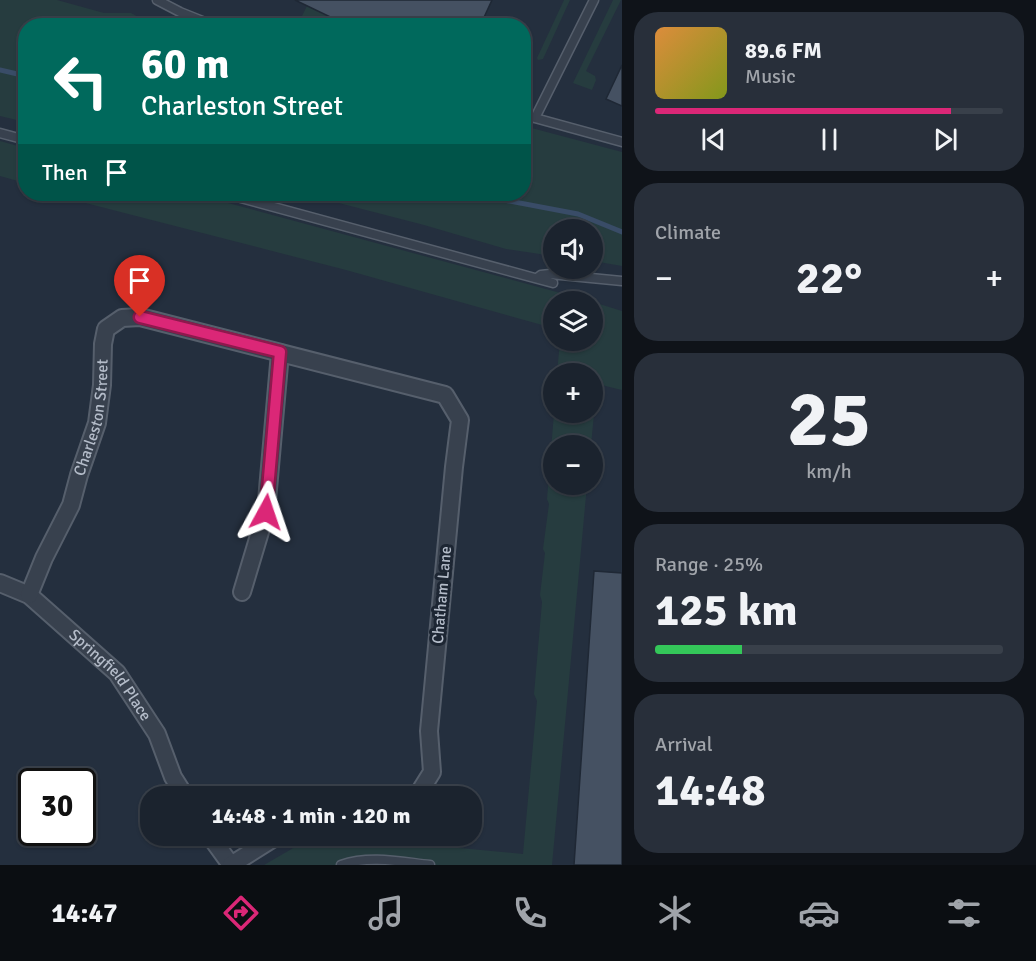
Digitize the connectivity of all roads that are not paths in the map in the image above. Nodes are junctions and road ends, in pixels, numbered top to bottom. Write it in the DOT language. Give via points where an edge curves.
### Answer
graph roads {
  1 [pos="594,0"];
  2 [pos="162,1"];
  3 [pos="198,18"];
  4 [pos="531,117"];
  5 [pos="535,118"];
  6 [pos="0,133"];
  7 [pos="18,138"];
  8 [pos="622,142"];
  9 [pos="252,201"];
  10 [pos="536,278"];
  11 [pos="622,281"];
  12 [pos="553,283"];
  13 [pos="280,352"];
  14 [pos="445,395"];
  15 [pos="0,583"];
  16 [pos="242,592"];
  17 [pos="29,595"];
  18 [pos="179,786"];
  19 [pos="423,786"];
  20 [pos="217,846"];
  21 [pos="261,846"];
  22 [pos="231,865"];
  23 [pos="341,865"];
  24 [pos="430,865"];
  1 -- 5 [label="lane"];
  2 -- 3 [label="lane"];
  4 -- 5 [label="lane"];
  5 -- 8 [label="lane"];
  6 -- 7 [label="lane"];
  9 -- 10 [label="lane"];
  10 -- 11 [label="lane" via="550,274"];
  10 -- 12 [label="lane"];
  13 -- 14 [label="street, Charleston Street"];
  13 -- 16 [label="street" via="266,512"];
  13 -- 17 [label="street, Charleston Street" via="140,317 122,318 106,329 97,423 71,505"];
  14 -- 19 [label="street, Chatham Lane" via="460,420 429,731 432,772"];
  15 -- 17 [label="street, Springfield Place"];
  17 -- 18 [label="street, Springfield Place" via="117,673 157,734"];
  20 -- 22 [label="street"];
  21 -- 22 [label="street"];
  23 -- 24 [label="lane" via="384,860"];
}
